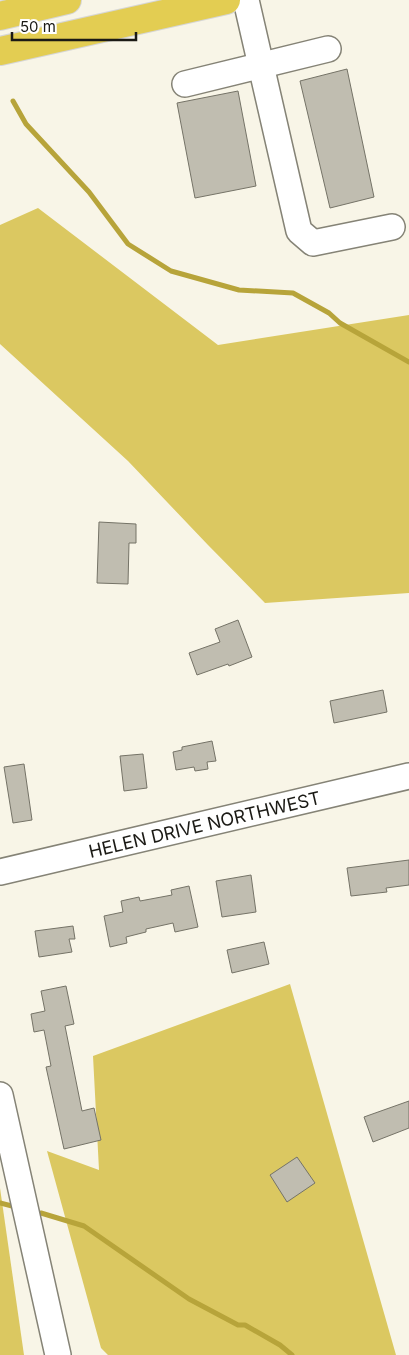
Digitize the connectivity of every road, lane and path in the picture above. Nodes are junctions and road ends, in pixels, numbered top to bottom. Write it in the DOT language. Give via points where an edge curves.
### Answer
graph roads {
  1 [pos="68,0"];
  2 [pos="226,0"];
  3 [pos="246,0"];
  4 [pos="0,16"];
  5 [pos="328,49"];
  6 [pos="0,50"];
  7 [pos="262,65"];
  8 [pos="185,84"];
  9 [pos="392,227"];
  10 [pos="409,776"];
  11 [pos="0,872"];
  12 [pos="0,1095"];
  13 [pos="58,1355"];
  1 -- 4 [label="highway"];
  2 -- 6 [label="highway"];
  3 -- 7 [label="street"];
  5 -- 7 [label="street"];
  7 -- 8 [label="street"];
  7 -- 9 [label="street" via="299,231 313,243"];
  10 -- 11 [label="street, HELEN DRIVE NORTHWEST"];
  12 -- 13 [label="street"];
}
